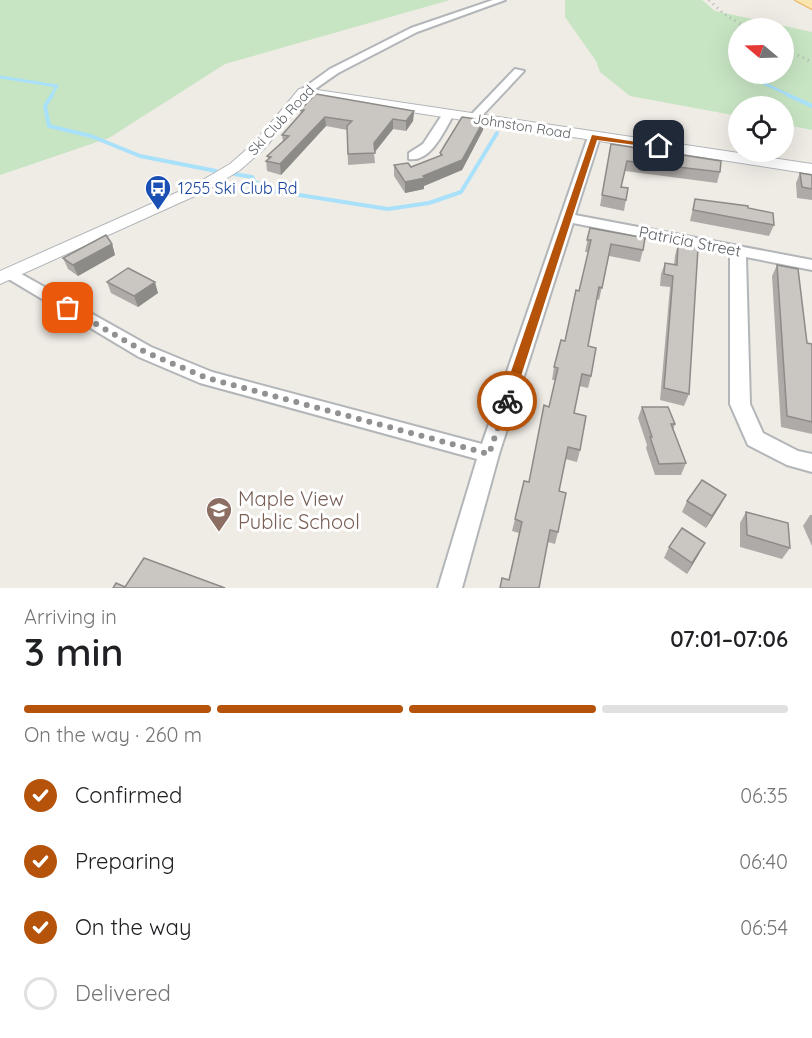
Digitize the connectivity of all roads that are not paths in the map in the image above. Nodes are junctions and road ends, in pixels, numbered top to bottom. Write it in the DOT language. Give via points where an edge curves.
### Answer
graph roads {
  1 [pos="501,0"];
  2 [pos="802,0"];
  3 [pos="812,5"];
  4 [pos="519,71"];
  5 [pos="304,92"];
  6 [pos="448,114"];
  7 [pos="474,118"];
  8 [pos="594,137"];
  9 [pos="414,156"];
  10 [pos="812,169"];
  11 [pos="568,218"];
  12 [pos="738,250"];
  13 [pos="812,265"];
  14 [pos="5,277"];
  15 [pos="489,454"];
  16 [pos="812,463"];
  17 [pos="450,588"];
  1 -- 5 [label="street, Ski Club Road" via="414,30 334,71"];
  2 -- 3 [label="main road"];
  4 -- 7 [label="street"];
  5 -- 6 [label="street, Johnston Road"];
  5 -- 14 [label="street, Ski Club Road" via="260,146 235,167 202,187"];
  6 -- 7 [label="street, Johnston Road"];
  6 -- 9 [label="street" via="428,146"];
  7 -- 8 [label="street, Johnston Road"];
  8 -- 10 [label="street, Johnston Road"];
  8 -- 11 [label="street"];
  11 -- 12 [label="street, Patricia Street"];
  11 -- 15 [label="street"];
  12 -- 13 [label="street, Patricia Street"];
  12 -- 16 [label="street" via="740,404 755,439 794,459"];
  14 -- 15 [label="street" via="145,352 207,378"];
  15 -- 17 [label="street"];
}
